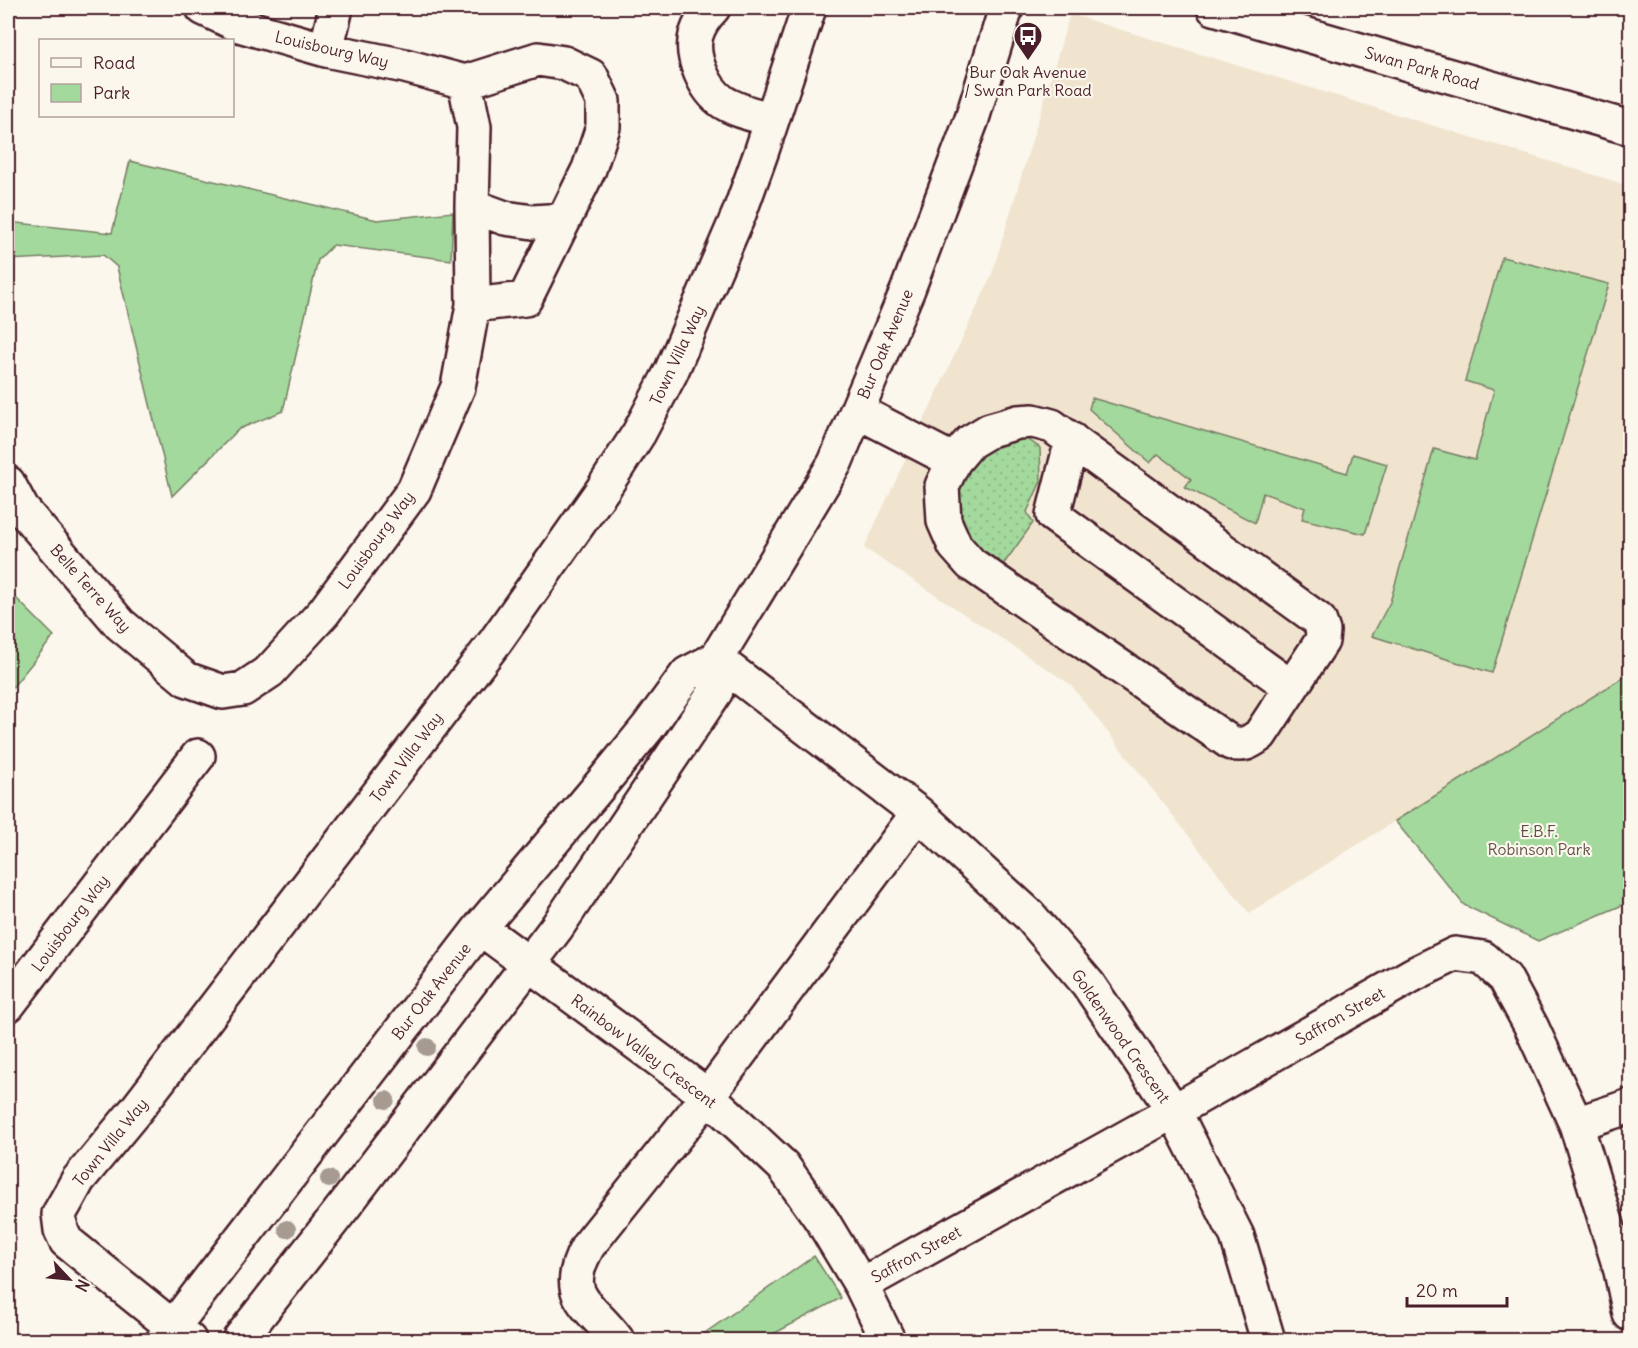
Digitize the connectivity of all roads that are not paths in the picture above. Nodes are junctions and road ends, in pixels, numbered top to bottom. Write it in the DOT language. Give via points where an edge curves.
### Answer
graph roads {
  1 [pos="202,8"];
  2 [pos="336,8"];
  3 [pos="713,8"];
  4 [pos="809,8"];
  5 [pos="1006,8"];
  6 [pos="1214,8"];
  7 [pos="1251,13"];
  8 [pos="326,50"];
  9 [pos="465,82"];
  10 [pos="772,120"];
  11 [pos="1630,128"];
  12 [pos="472,206"];
  13 [pos="564,220"];
  14 [pos="473,305"];
  15 [pos="857,411"];
  16 [pos="1072,440"];
  17 [pos="954,461"];
  18 [pos="8,483"];
  19 [pos="716,659"];
  20 [pos="1291,687"];
  21 [pos="223,692"];
  22 [pos="198,756"];
  23 [pos="918,813"];
  24 [pos="480,928"];
  25 [pos="529,965"];
  26 [pos="8,1005"];
  27 [pos="708,1096"];
  28 [pos="1630,1106"];
  29 [pos="1174,1111"];
  30 [pos="1576,1124"];
  31 [pos="861,1285"];
  32 [pos="1630,1314"];
  33 [pos="175,1336"];
  34 [pos="239,1341"];
  35 [pos="617,1341"];
  36 [pos="888,1341"];
  37 [pos="1268,1341"];
  1 -- 8 [label="street, Louisbourg Way" via="239,25"];
  2 -- 8 [label="street"];
  3 -- 10 [label="street" via="696,37 703,80 723,102"];
  4 -- 10 [label="street, Town Villa Way"];
  5 -- 15 [label="street, Bur Oak Avenue" via="972,119"];
  6 -- 7 [label="street, Swan Park Road"];
  7 -- 11 [label="street, Swan Park Road"];
  8 -- 9 [label="street, Louisbourg Way"];
  9 -- 12 [label="street, Louisbourg Way" via="474,127"];
  9 -- 13 [label="street" via="538,59 564,63 591,76 603,101 603,127 589,169"];
  10 -- 33 [label="street, Town Villa Way" via="739,214 671,372 603,489 495,642 78,1180 59,1214 66,1241 138,1299"];
  12 -- 13 [label="street" via="505,218 533,222"];
  12 -- 14 [label="street, Louisbourg Way"];
  13 -- 14 [label="street" via="525,299"];
  14 -- 21 [label="street, Louisbourg Way" via="458,387 414,490 324,612 270,671 243,689"];
  15 -- 17 [label="street"];
  15 -- 19 [label="street, Bur Oak Avenue" via="835,463"];
  16 -- 17 [label="street" via="1052,426 1018,422 990,430 970,442"];
  16 -- 20 [label="street" via="1053,515"];
  16 -- 20 [label="street" via="1319,620 1322,641"];
  17 -- 20 [label="street" via="942,486 944,521 955,546 971,564 1231,743 1251,742 1260,735"];
  18 -- 21 [label="street, Belle Terre Way" via="22,509 120,624 186,679"];
  19 -- 23 [label="street, Goldenwood Crescent"];
  19 -- 24 [label="street, Bur Oak Avenue" via="687,674 608,777"];
  19 -- 25 [label="street" via="716,691"];
  22 -- 26 [label="street, Louisbourg Way"];
  23 -- 27 [label="street"];
  23 -- 29 [label="street, Goldenwood Crescent" via="1029,915 1088,984"];
  24 -- 25 [label="street, Rainbow Valley Crescent"];
  24 -- 33 [label="street, Bur Oak Avenue"];
  25 -- 27 [label="street, Rainbow Valley Crescent"];
  25 -- 34 [label="street"];
  27 -- 31 [label="street, Rainbow Valley Crescent" via="783,1166 824,1222"];
  27 -- 35 [label="street" via="580,1261 576,1276 580,1298"];
  28 -- 30 [label="street"];
  29 -- 30 [label="street, Saffron Street" via="1455,954 1484,958 1505,978"];
  29 -- 31 [label="street, Saffron Street"];
  29 -- 37 [label="street, Goldenwood Crescent" via="1237,1236"];
  30 -- 32 [label="street, Saffron Street" via="1621,1271"];
  31 -- 36 [label="street, Rainbow Valley Crescent"];
}
